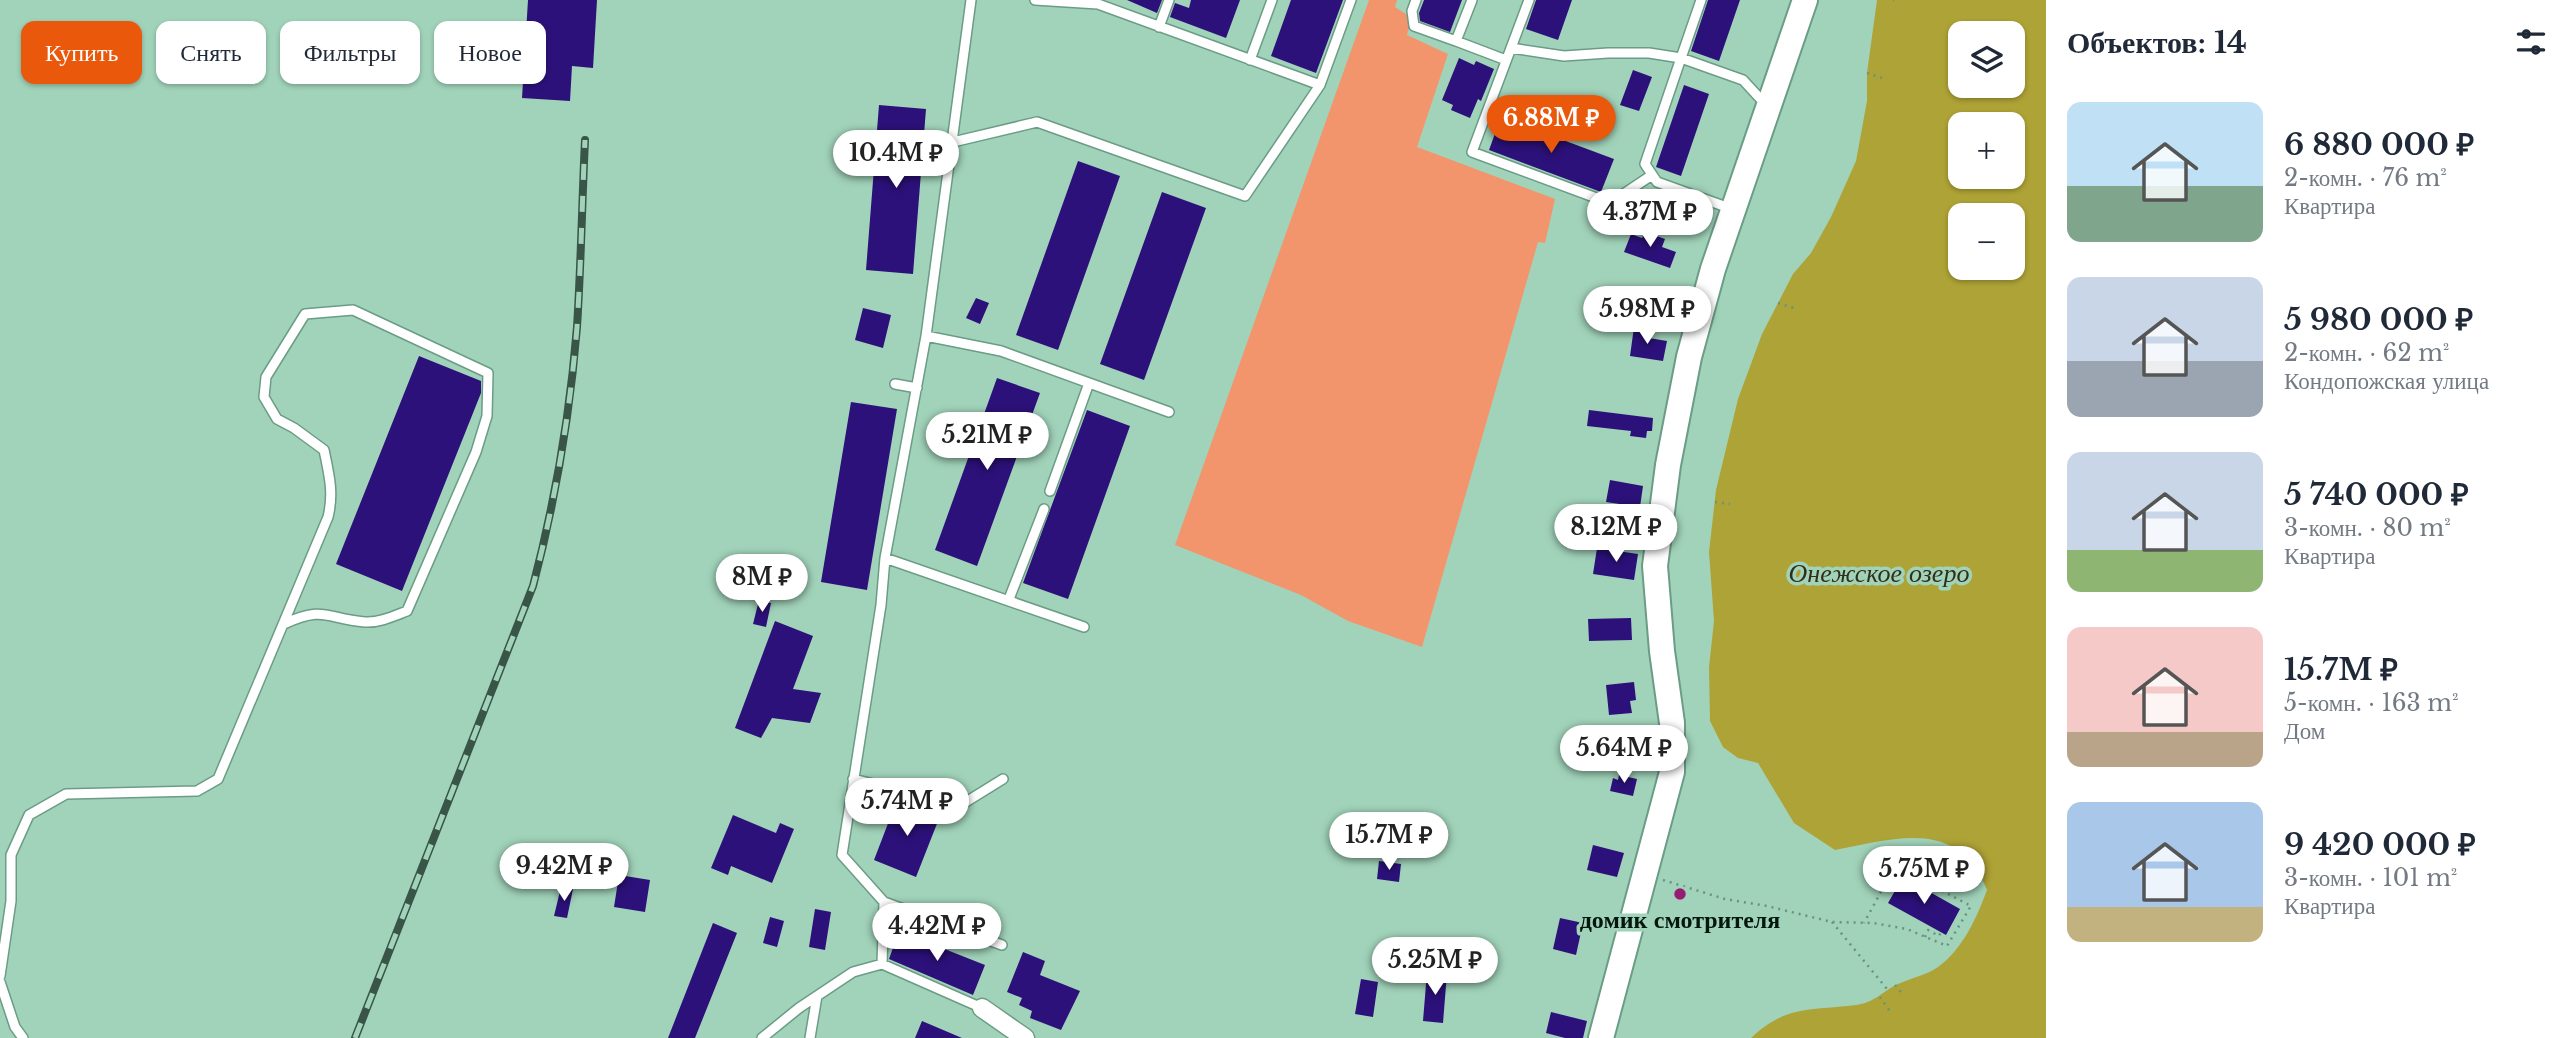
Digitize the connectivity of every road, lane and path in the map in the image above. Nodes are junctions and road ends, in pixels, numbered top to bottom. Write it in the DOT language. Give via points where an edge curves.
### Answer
graph roads {
  1 [pos="971,0"];
  2 [pos="1035,0"];
  3 [pos="1169,0"];
  4 [pos="1272,0"];
  5 [pos="1351,0"];
  6 [pos="1416,0"];
  7 [pos="1472,0"];
  8 [pos="1529,0"];
  9 [pos="1701,0"];
  10 [pos="1805,0"];
  11 [pos="1159,27"];
  12 [pos="1456,41"];
  13 [pos="1511,48"];
  14 [pos="1681,58"];
  15 [pos="1250,60"];
  16 [pos="1506,60"];
  17 [pos="1867,72"];
  18 [pos="1882,78"];
  19 [pos="1320,85"];
  20 [pos="1769,109"];
  21 [pos="953,142"];
  22 [pos="1652,175"];
  23 [pos="1734,210"];
  24 [pos="1778,303"];
  25 [pos="1797,309"];
  26 [pos="926,336"];
  27 [pos="1089,383"];
  28 [pos="895,384"];
  29 [pos="917,388"];
  30 [pos="1169,412"];
  31 [pos="1050,491"];
  32 [pos="1715,502"];
  33 [pos="1730,503"];
  34 [pos="1044,509"];
  35 [pos="885,558"];
  36 [pos="1009,599"];
  37 [pos="284,624"];
  38 [pos="1084,626"];
  39 [pos="853,779"];
  40 [pos="1003,779"];
  41 [pos="1644,874"];
  42 [pos="884,902"];
  43 [pos="1832,922"];
  44 [pos="1864,923"];
  45 [pos="1941,932"];
  46 [pos="1925,937"];
  47 [pos="1002,945"];
  48 [pos="882,964"];
  49 [pos="0,976"];
  50 [pos="0,982"];
  51 [pos="1895,985"];
  52 [pos="1887,989"];
  53 [pos="1901,992"];
  54 [pos="817,996"];
  55 [pos="1880,997"];
  56 [pos="982,1008"];
  57 [pos="1891,1013"];
  58 [pos="23,1038"];
  59 [pos="762,1038"];
  60 [pos="810,1038"];
  61 [pos="1025,1038"];
  62 [pos="1601,1038"];
  1 -- 21 [label="lane"];
  2 -- 11 [label="lane" via="1098,4"];
  3 -- 11 [label="lane"];
  4 -- 15 [label="lane"];
  5 -- 19 [label="lane"];
  6 -- 12 [label="lane" via="1412,11 1415,26"];
  7 -- 12 [label="lane"];
  8 -- 13 [label="lane"];
  9 -- 14 [label="lane"];
  10 -- 20 [label="street"];
  11 -- 15 [label="lane"];
  12 -- 16 [label="lane"];
  13 -- 14 [label="lane" via="1564,56 1649,53"];
  13 -- 16 [label="lane"];
  14 -- 20 [label="lane" via="1743,80"];
  14 -- 22 [label="lane" via="1645,164"];
  15 -- 19 [label="lane"];
  16 -- 22 [label="lane" via="1472,152 1610,203"];
  17 -- 18 [label="path"];
  19 -- 21 [label="lane" via="1245,196 1037,122"];
  20 -- 23 [label="street"];
  21 -- 26 [label="lane"];
  22 -- 23 [label="lane" via="1657,181"];
  23 -- 41 [label="street" via="1689,356 1668,465 1655,566 1672,723 1672,772"];
  24 -- 25 [label="path"];
  26 -- 27 [label="lane" via="1001,351"];
  26 -- 29 [label="lane"];
  27 -- 30 [label="lane"];
  27 -- 31 [label="lane"];
  28 -- 29 [label="lane"];
  29 -- 35 [label="lane"];
  32 -- 33 [label="path"];
  34 -- 36 [label="lane"];
  35 -- 36 [label="lane"];
  35 -- 39 [label="lane"];
  36 -- 38 [label="lane"];
  37 -- 37 [label="lane" via="321,612 366,622 407,611 476,453 487,416 488,373 353,310 305,314 266,377 264,397 277,419 324,450 333,491 328,517"];
  37 -- 49 [label="lane" via="218,779 197,791 66,794 29,815 11,855 11,901"];
  39 -- 40 [label="lane" via="961,804"];
  39 -- 42 [label="lane" via="842,855"];
  41 -- 43 [label="path" via="1725,899"];
  41 -- 62 [label="street"];
  42 -- 47 [label="lane"];
  42 -- 48 [label="lane"];
  43 -- 44 [label="path"];
  43 -- 52 [label="path"];
  44 -- 46 [label="path" via="1907,929"];
  44 -- 46 [label="path" via="1895,866 1971,906 1947,946"];
  45 -- 46 [label="path" via="1939,936 1928,930"];
  48 -- 54 [label="lane" via="853,972"];
  48 -- 56 [label="lane"];
  50 -- 58 [label="lane"];
  51 -- 53 [label="path"];
  54 -- 59 [label="lane"];
  54 -- 60 [label="lane"];
  55 -- 57 [label="path"];
  56 -- 61 [label="street"];
}
